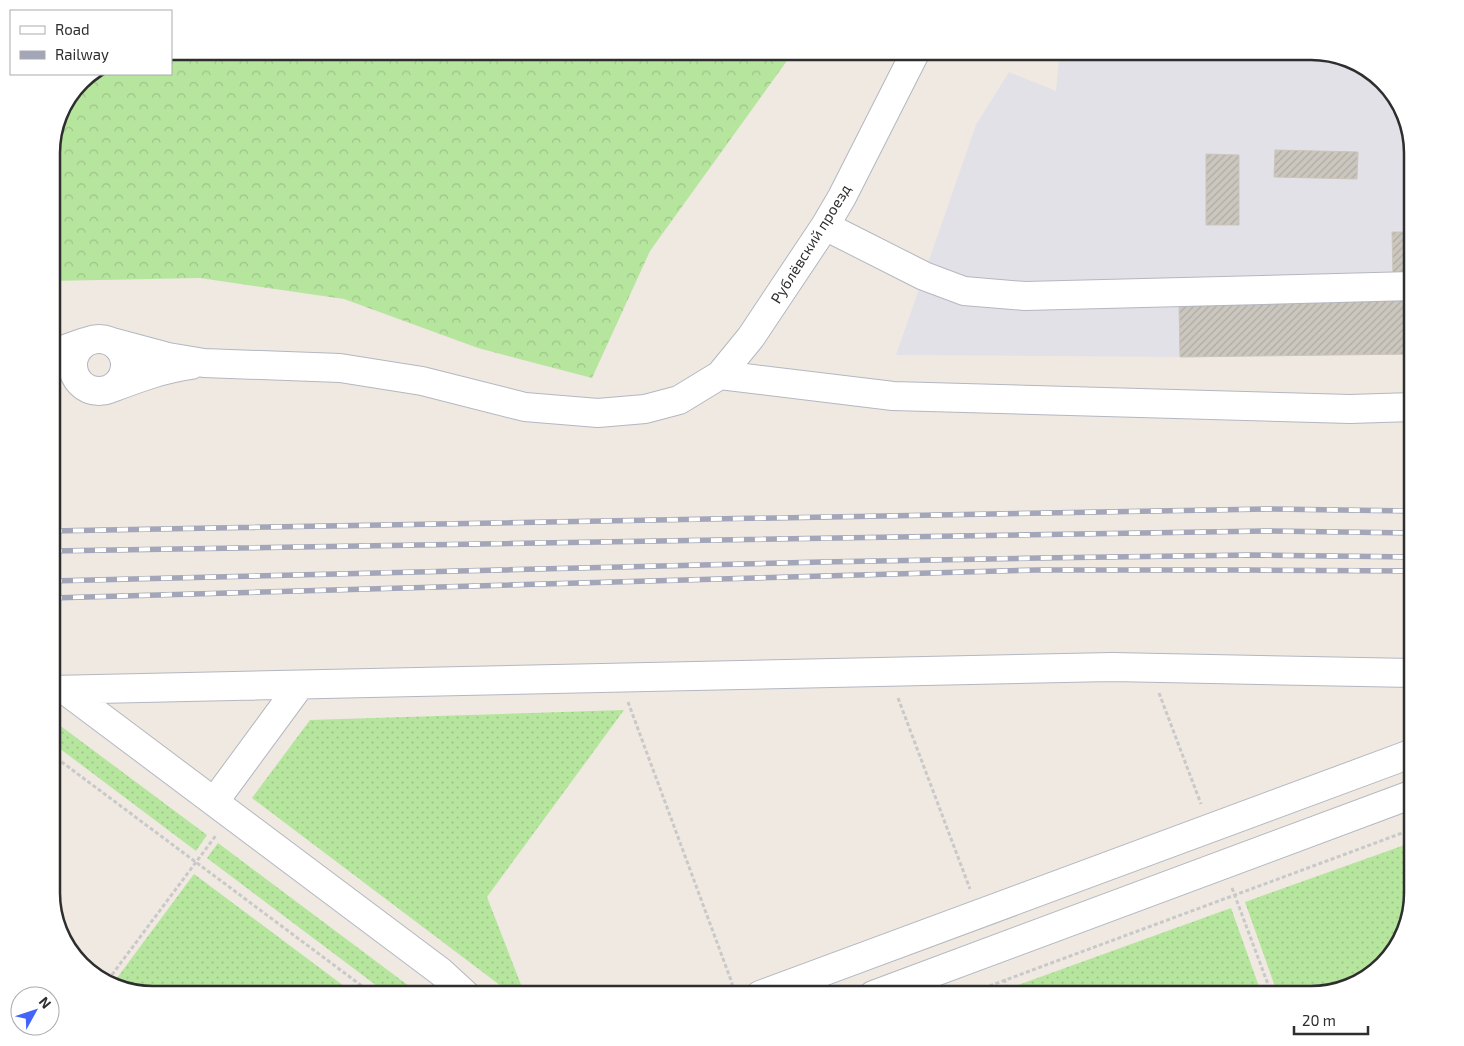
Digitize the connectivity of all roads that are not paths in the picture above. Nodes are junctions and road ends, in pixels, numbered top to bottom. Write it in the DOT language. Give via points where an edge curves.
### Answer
graph roads {
  1 [pos="911,60"];
  2 [pos="825,226"];
  3 [pos="1404,286"];
  4 [pos="98,342"];
  5 [pos="60,352"];
  6 [pos="204,363"];
  7 [pos="720,376"];
  8 [pos="60,381"];
  9 [pos="112,388"];
  10 [pos="86,389"];
  11 [pos="1404,407"];
  12 [pos="1404,673"];
  13 [pos="300,685"];
  14 [pos="60,690"];
  15 [pos="60,691"];
  16 [pos="1404,756"];
  17 [pos="1404,797"];
  18 [pos="223,808"];
  19 [pos="458,986"];
  20 [pos="784,986"];
  21 [pos="897,986"];
  1 -- 2 [label="street, Рублёвский проезд"];
  2 -- 3 [label="street" via="924,276 964,291 1025,296"];
  2 -- 7 [label="street, Рублёвский проезд" via="751,337"];
  4 -- 5 [label="street"];
  4 -- 6 [label="street"];
  4 -- 9 [label="street" via="119,348 124,356 124,374"];
  4 -- 10 [label="street" via="78,348 74,356 74,375"];
  6 -- 7 [label="street" via="340,368 422,381 525,407 598,413 645,409 679,400"];
  6 -- 9 [label="street" via="168,368"];
  7 -- 11 [label="street" via="894,396 1350,409"];
  8 -- 10 [label="street"];
  9 -- 10 [label="street" via="94,392"];
  12 -- 13 [label="street" via="1112,667"];
  13 -- 14 [label="street"];
  13 -- 18 [label="street"];
  15 -- 18 [label="street"];
  16 -- 20 [label="street"];
  17 -- 21 [label="street"];
  18 -- 19 [label="street"];
}
